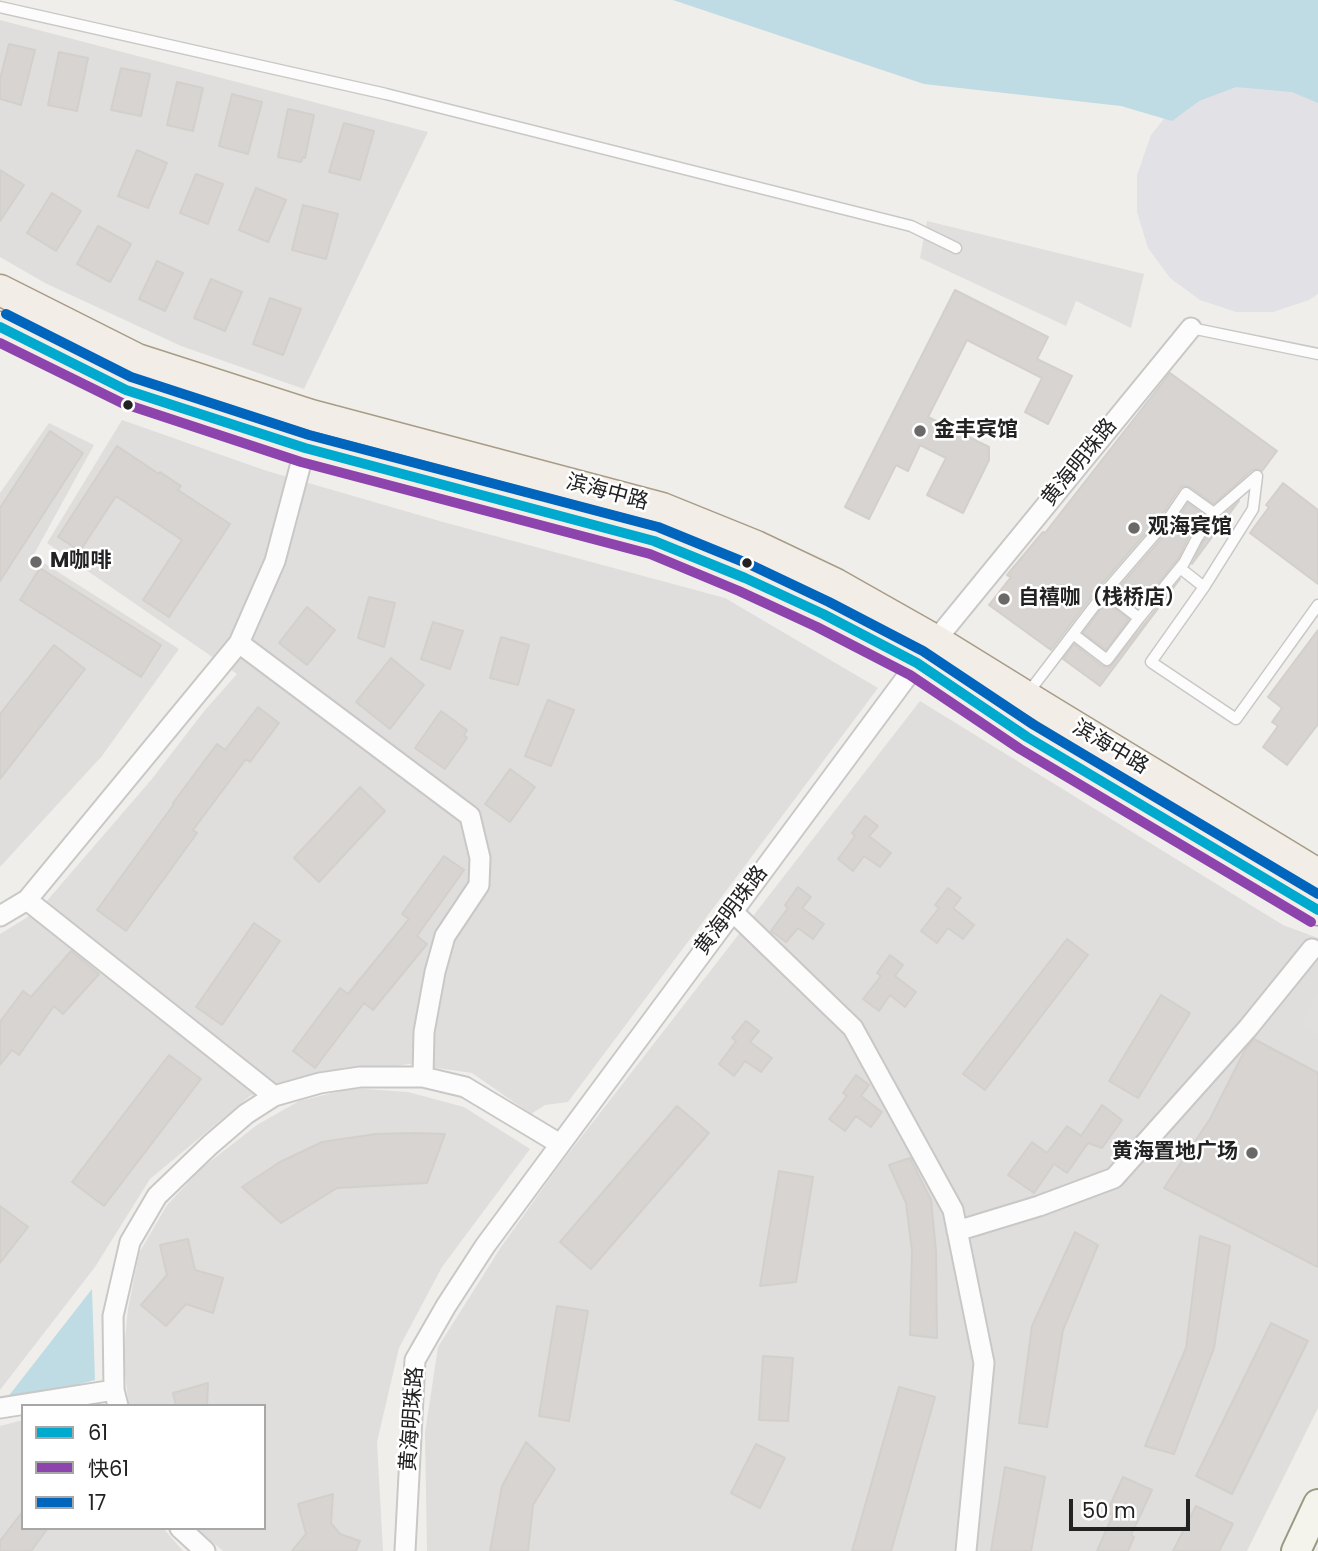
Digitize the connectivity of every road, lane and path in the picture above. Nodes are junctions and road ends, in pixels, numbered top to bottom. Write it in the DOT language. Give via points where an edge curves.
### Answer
graph roads {
  1 [pos="0,7"];
  2 [pos="956,248"];
  3 [pos="0,290"];
  4 [pos="0,327"];
  5 [pos="1191,328"];
  6 [pos="1318,354"];
  7 [pos="304,448"];
  8 [pos="1214,513"];
  9 [pos="1180,568"];
  10 [pos="1204,587"];
  11 [pos="1105,592"];
  12 [pos="1318,605"];
  13 [pos="1139,618"];
  14 [pos="1073,634"];
  15 [pos="239,643"];
  16 [pos="926,651"];
  17 [pos="1025,696"];
  18 [pos="1318,873"];
  19 [pos="27,900"];
  20 [pos="1318,910"];
  21 [pos="732,911"];
  22 [pos="0,916"];
  23 [pos="1312,949"];
  24 [pos="423,1077"];
  25 [pos="274,1096"];
  26 [pos="560,1144"];
  27 [pos="957,1231"];
  28 [pos="116,1398"];
  29 [pos="46,1404"];
  30 [pos="21,1406"];
  31 [pos="0,1408"];
  32 [pos="1318,1504"];
  33 [pos="182,1530"];
  34 [pos="205,1551"];
  35 [pos="405,1551"];
  36 [pos="967,1551"];
  37 [pos="1296,1551"];
  1 -- 2 [label="lane" via="386,94 911,226"];
  3 -- 16 [label="main road, 滨海中路" via="137,359 311,415 662,508 836,584"];
  4 -- 7 [label="main road, 滨海中路" via="126,390"];
  5 -- 6 [label="lane"];
  5 -- 16 [label="street, 黄海明珠路"];
  7 -- 15 [label="street" via="275,561"];
  7 -- 16 [label="main road, 滨海中路" via="654,541 823,614"];
  8 -- 9 [label="lane"];
  8 -- 10 [label="lane" via="1257,476 1253,509"];
  8 -- 11 [label="lane" via="1186,493"];
  9 -- 10 [label="lane"];
  9 -- 13 [label="lane"];
  10 -- 12 [label="lane" via="1152,662 1236,719"];
  11 -- 13 [label="lane"];
  11 -- 14 [label="lane"];
  13 -- 14 [label="lane" via="1107,660"];
  14 -- 17 [label="lane"];
  15 -- 19 [label="street"];
  15 -- 24 [label="street" via="470,816 480,858 479,885 445,936 424,1032"];
  16 -- 17 [label="main road, 滨海中路"];
  16 -- 20 [label="main road, 滨海中路" via="1027,737"];
  16 -- 21 [label="street, 黄海明珠路"];
  17 -- 18 [label="main road, 滨海中路"];
  19 -- 22 [label="street"];
  19 -- 25 [label="street"];
  21 -- 26 [label="street, 黄海明珠路"];
  21 -- 27 [label="street" via="853,1028 953,1210"];
  23 -- 27 [label="street" via="1114,1178"];
  24 -- 25 [label="street" via="360,1077"];
  24 -- 26 [label="street" via="465,1087"];
  25 -- 28 [label="street" via="246,1114 157,1196 130,1242 113,1316"];
  26 -- 35 [label="street, 黄海明珠路" via="485,1246 415,1360"];
  27 -- 36 [label="street" via="984,1363"];
  28 -- 29 [label="street"];
  30 -- 31 [label="street"];
  32 -- 37 [label="main road"];
  33 -- 34 [label="street"];
}
